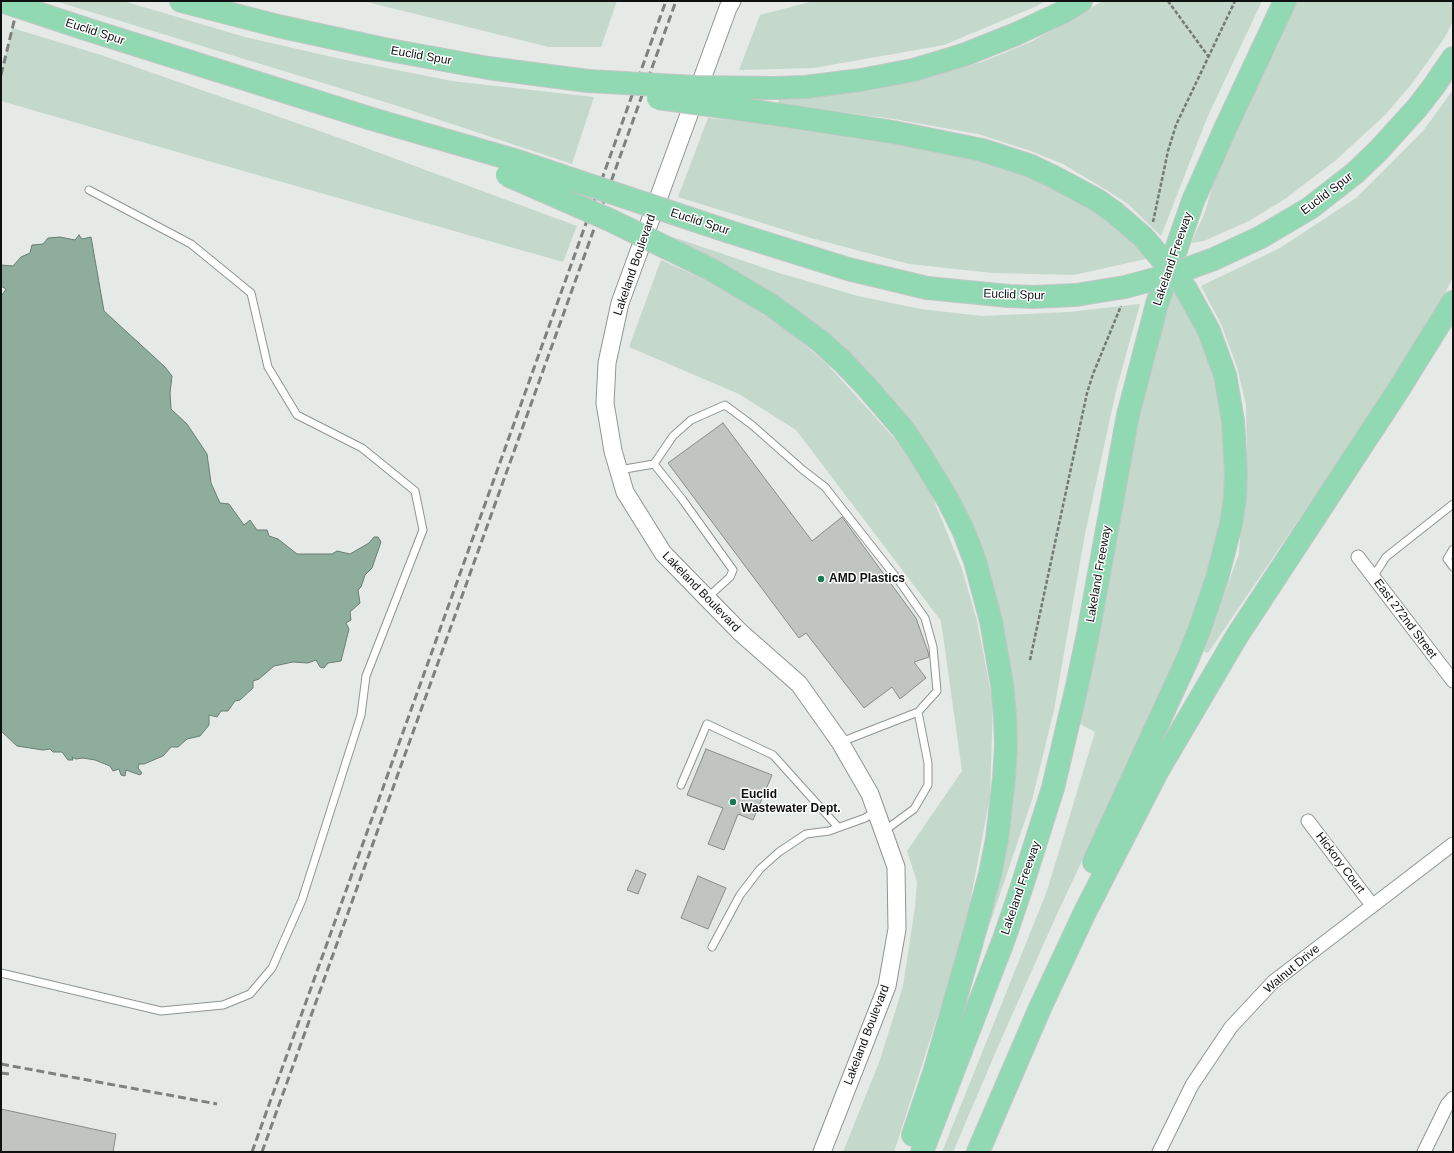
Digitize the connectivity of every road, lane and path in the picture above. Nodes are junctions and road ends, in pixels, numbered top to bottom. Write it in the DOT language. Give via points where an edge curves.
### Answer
graph roads {
  1 [pos="1,1"];
  2 [pos="181,1"];
  3 [pos="732,1"];
  4 [pos="1081,1"];
  5 [pos="1168,1"];
  6 [pos="1235,1"];
  7 [pos="1285,1"];
  8 [pos="1208,56"];
  9 [pos="1453,58"];
  10 [pos="588,81"];
  11 [pos="509,167"];
  12 [pos="89,190"];
  13 [pos="1153,223"];
  14 [pos="1453,302"];
  15 [pos="1123,303"];
  16 [pos="654,464"];
  17 [pos="619,470"];
  18 [pos="1453,504"];
  19 [pos="1453,550"];
  20 [pos="1358,557"];
  21 [pos="1453,567"];
  22 [pos="1373,577"];
  23 [pos="707,598"];
  24 [pos="1030,660"];
  25 [pos="1453,681"];
  26 [pos="918,712"];
  27 [pos="840,742"];
  28 [pos="681,785"];
  29 [pos="877,811"];
  30 [pos="1308,821"];
  31 [pos="838,827"];
  32 [pos="884,831"];
  33 [pos="1453,844"];
  34 [pos="1372,905"];
  35 [pos="712,947"];
  36 [pos="1,973"];
  37 [pos="1453,1098"];
  38 [pos="822,1152"];
  39 [pos="907,1152"];
  40 [pos="922,1152"];
  41 [pos="964,1152"];
  42 [pos="978,1152"];
  43 [pos="1159,1152"];
  44 [pos="1424,1152"];
  1 -- 11 [label="highway, Euclid Spur, bridge" via="372,119"];
  2 -- 10 [label="highway, Euclid Spur" via="278,26 384,49 466,64"];
  3 -- 17 [label="street, Lakeland Boulevard" via="620,303 607,363 605,403"];
  4 -- 10 [label="highway, Euclid Spur, bridge" via="1016,34 966,54 913,70 861,80 776,88"];
  5 -- 8 [label="path"];
  6 -- 8 [label="path"];
  7 -- 40 [label="highway, Lakeland Freeway" via="1199,188 1156,304 1130,407 1088,634 1052,788 1004,939"];
  8 -- 13 [label="path" via="1176,125 1168,150"];
  9 -- 11 [label="highway, Euclid Spur, bridge" via="1417,108 1378,151 1334,191 1310,208 1262,237 1214,259 1170,275 1125,287 1076,295 1009,296 927,288 848,269"];
  10 -- 41 [label="highway, bridge" via="654,98 928,138 982,150 1048,174 1097,200 1143,238 1186,289 1209,330 1225,375 1233,421 1236,473 1233,510 1217,578 1188,658 1035,988"];
  11 -- 39 [label="highway, bridge" via="712,270 771,305 820,341 865,385 903,429 944,494 964,532 992,621 1005,716 1004,778 990,874 934,1073"];
  12 -- 36 [label="lane" via="191,244 251,293 268,367 297,415 362,448 415,491 423,530 366,676 361,715 302,900 272,968 250,994 223,1005 162,1011"];
  14 -- 42 [label="highway" via="1237,636 1156,772 1040,1008"];
  15 -- 24 [label="path" via="1092,374 1087,393"];
  16 -- 17 [label="lane"];
  16 -- 23 [label="lane" via="733,570 730,577"];
  16 -- 26 [label="lane" via="673,436 691,420 725,404 825,487 925,618 934,648 937,691"];
  17 -- 23 [label="street, Lakeland Boulevard" via="625,492 663,553"];
  18 -- 22 [label="lane" via="1386,557"];
  19 -- 21 [label="lane" via="1447,558"];
  20 -- 22 [label="street, East 272nd Street"];
  22 -- 25 [label="street, East 272nd Street"];
  23 -- 27 [label="street, Lakeland Boulevard" via="740,632 799,684"];
  26 -- 27 [label="lane"];
  26 -- 32 [label="lane" via="928,763 928,785 914,809"];
  27 -- 29 [label="street, Lakeland Boulevard"];
  28 -- 31 [label="lane" via="707,724 774,755"];
  29 -- 31 [label="lane"];
  29 -- 32 [label="street, Lakeland Boulevard"];
  30 -- 34 [label="street, Hickory Court"];
  31 -- 35 [label="lane" via="806,834 779,852 760,869 740,895"];
  32 -- 38 [label="street, Lakeland Boulevard" via="896,867 897,929 887,986"];
  33 -- 34 [label="street, Walnut Drive"];
  34 -- 43 [label="street, Walnut Drive" via="1273,982 1231,1027 1192,1085"];
  37 -- 44 [label="street"];
}
